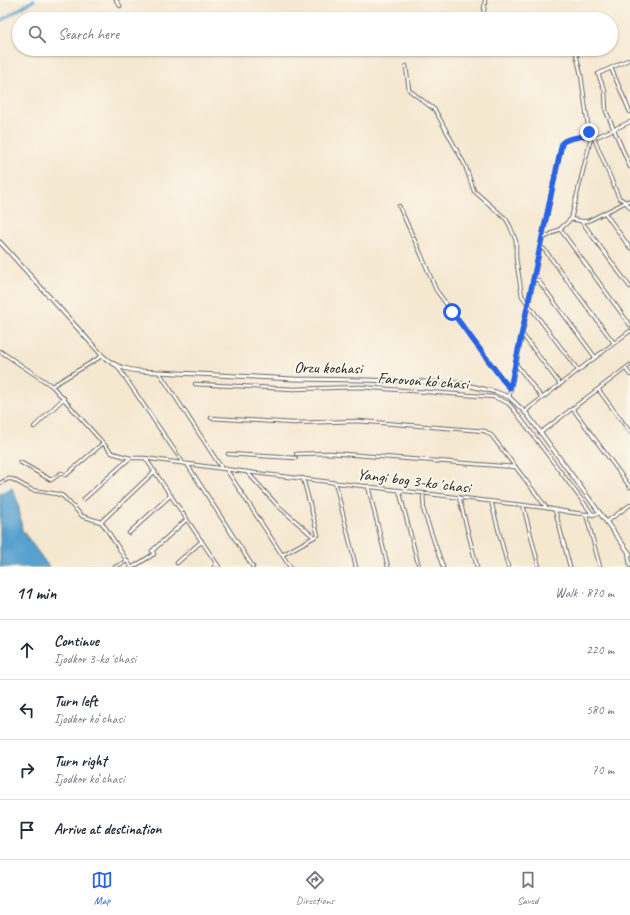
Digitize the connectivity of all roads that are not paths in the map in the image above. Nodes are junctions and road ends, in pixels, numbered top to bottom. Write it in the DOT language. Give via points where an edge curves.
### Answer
graph roads {
  1 [pos="116,0"];
  2 [pos="485,0"];
  3 [pos="120,6"];
  4 [pos="484,12"];
  5 [pos="577,56"];
  6 [pos="630,59"];
  7 [pos="406,66"];
  8 [pos="611,68"];
  9 [pos="630,112"];
  10 [pos="630,122"];
  11 [pos="614,129"];
  12 [pos="584,136"];
  13 [pos="592,138"];
  14 [pos="630,167"];
  15 [pos="630,200"];
  16 [pos="626,202"];
  17 [pos="399,206"];
  18 [pos="630,208"];
  19 [pos="605,213"];
  20 [pos="571,219"];
  21 [pos="581,221"];
  22 [pos="560,229"];
  23 [pos="542,239"];
  24 [pos="0,243"];
  25 [pos="540,247"];
  26 [pos="630,248"];
  27 [pos="533,279"];
  28 [pos="630,287"];
  29 [pos="528,304"];
  30 [pos="630,325"];
  31 [pos="630,330"];
  32 [pos="522,333"];
  33 [pos="614,343"];
  34 [pos="0,351"];
  35 [pos="102,356"];
  36 [pos="595,357"];
  37 [pos="516,364"];
  38 [pos="630,365"];
  39 [pos="118,367"];
  40 [pos="626,369"];
  41 [pos="578,370"];
  42 [pos="159,372"];
  43 [pos="630,375"];
  44 [pos="195,384"];
  45 [pos="560,384"];
  46 [pos="52,386"];
  47 [pos="510,388"];
  48 [pos="598,390"];
  49 [pos="509,397"];
  50 [pos="64,398"];
  51 [pos="542,398"];
  52 [pos="572,409"];
  53 [pos="525,413"];
  54 [pos="212,418"];
  55 [pos="34,427"];
  56 [pos="630,432"];
  57 [pos="540,433"];
  58 [pos="102,444"];
  59 [pos="228,454"];
  60 [pos="130,458"];
  61 [pos="146,459"];
  62 [pos="20,462"];
  63 [pos="185,464"];
  64 [pos="516,467"];
  65 [pos="221,468"];
  66 [pos="226,468"];
  67 [pos="155,471"];
  68 [pos="247,472"];
  69 [pos="303,478"];
  70 [pos="336,482"];
  71 [pos="0,483"];
  72 [pos="368,486"];
  73 [pos="630,487"];
  74 [pos="399,490"];
  75 [pos="422,492"];
  76 [pos="171,495"];
  77 [pos="459,497"];
  78 [pos="84,499"];
  79 [pos="491,501"];
  80 [pos="523,505"];
  81 [pos="630,505"];
  82 [pos="547,508"];
  83 [pos="555,510"];
  84 [pos="600,513"];
  85 [pos="586,514"];
  86 [pos="593,515"];
  87 [pos="187,519"];
  88 [pos="101,522"];
  89 [pos="606,522"];
  90 [pos="129,533"];
  91 [pos="314,537"];
  92 [pos="202,541"];
  93 [pos="629,552"];
  94 [pos="282,555"];
  95 [pos="127,561"];
  96 [pos="177,563"];
  97 [pos="217,564"];
  98 [pos="630,566"];
  99 [pos="115,567"];
  100 [pos="132,567"];
  101 [pos="214,567"];
  102 [pos="219,567"];
  103 [pos="253,567"];
  104 [pos="290,567"];
  105 [pos="356,567"];
  106 [pos="388,567"];
  107 [pos="419,567"];
  108 [pos="443,567"];
  109 [pos="477,567"];
  110 [pos="508,567"];
  111 [pos="539,567"];
  112 [pos="570,567"];
  113 [pos="600,567"];
  1 -- 3 [label="street"];
  2 -- 4 [label="street"];
  5 -- 12 [label="street" via="589,128 589,132"];
  6 -- 8 [label="street"];
  7 -- 29 [label="street" via="409,90 435,110 465,165 474,191 506,219 510,226 516,241 522,296"];
  8 -- 9 [label="street"];
  8 -- 11 [label="street" via="598,74 605,91 606,111"];
  10 -- 11 [label="street"];
  11 -- 13 [label="street"];
  11 -- 14 [label="street"];
  12 -- 13 [label="street"];
  12 -- 23 [label="street" via="562,143"];
  13 -- 16 [label="street" via="619,198"];
  13 -- 20 [label="street"];
  15 -- 16 [label="street"];
  16 -- 18 [label="street"];
  16 -- 19 [label="street"];
  17 -- 47 [label="street" via="436,290"];
  19 -- 21 [label="street" via="588,221"];
  19 -- 26 [label="street"];
  20 -- 21 [label="street"];
  20 -- 22 [label="street"];
  21 -- 28 [label="street"];
  22 -- 23 [label="street"];
  22 -- 30 [label="street"];
  23 -- 25 [label="street"];
  24 -- 35 [label="main road, Orzu kochasi"];
  25 -- 27 [label="street"];
  25 -- 33 [label="street"];
  27 -- 29 [label="street"];
  27 -- 36 [label="street" via="538,280"];
  29 -- 32 [label="street"];
  29 -- 41 [label="street"];
  31 -- 33 [label="street"];
  32 -- 37 [label="street"];
  32 -- 45 [label="street"];
  33 -- 36 [label="street"];
  34 -- 46 [label="street, Yangi bog 3-koʼchasi"];
  35 -- 39 [label="main road, Orzu kochasi"];
  35 -- 46 [label="street"];
  36 -- 41 [label="street"];
  37 -- 47 [label="street"];
  37 -- 51 [label="street"];
  38 -- 40 [label="street"];
  39 -- 42 [label="main road, Orzu kochasi"];
  39 -- 63 [label="street"];
  40 -- 43 [label="street"];
  40 -- 48 [label="street"];
  41 -- 45 [label="street"];
  42 -- 49 [label="main road, Orzu kochasi" via="294,379 458,383"];
  42 -- 65 [label="street"];
  44 -- 86 [label="street, Farovon koʻchasi" via="294,389 360,387 494,397 508,403 515,411"];
  45 -- 51 [label="street"];
  46 -- 50 [label="street, Yangi bog 3-koʼchasi"];
  47 -- 49 [label="street"];
  48 -- 52 [label="street"];
  48 -- 56 [label="street"];
  49 -- 53 [label="main road, Orzu kochasi"];
  50 -- 55 [label="street"];
  50 -- 58 [label="street, Yangi bog 3-koʼchasi"];
  51 -- 53 [label="street"];
  52 -- 57 [label="street"];
  52 -- 73 [label="street"];
  53 -- 57 [label="main road, Orzu kochasi"];
  54 -- 64 [label="street" via="294,423 358,421 485,431 492,436"];
  57 -- 84 [label="main road, Orzu kochasi"];
  58 -- 60 [label="street, Yangi bog 3-koʼchasi" via="112,453"];
  58 -- 62 [label="street" via="66,475 61,473 51,480"];
  59 -- 64 [label="street" via="296,456 330,453"];
  60 -- 61 [label="street, Yangi bog 3-koʼchasi"];
  60 -- 78 [label="street"];
  61 -- 63 [label="street, Yangi bog 3-koʼchasi"];
  61 -- 67 [label="street"];
  63 -- 65 [label="street, Yangi bog 3-koʼchasi"];
  63 -- 103 [label="street"];
  64 -- 82 [label="street"];
  65 -- 66 [label="street, Yangi bog 3-koʼchasi"];
  66 -- 68 [label="street, Yangi bog 3-koʼchasi"];
  66 -- 94 [label="street"];
  67 -- 76 [label="street"];
  67 -- 88 [label="street"];
  68 -- 69 [label="street, Yangi bog 3-koʼchasi"];
  68 -- 91 [label="street" via="278,506"];
  69 -- 70 [label="street, Yangi bog 3-koʼchasi"];
  69 -- 91 [label="street" via="318,534"];
  70 -- 72 [label="street, Yangi bog 3-koʼchasi"];
  70 -- 105 [label="street"];
  71 -- 88 [label="street" via="12,479 32,490 63,496 82,516"];
  72 -- 74 [label="street, Yangi bog 3-koʼchasi"];
  72 -- 106 [label="street"];
  74 -- 75 [label="street, Yangi bog 3-koʼchasi"];
  74 -- 107 [label="street"];
  75 -- 77 [label="street, Yangi bog 3-koʼchasi"];
  75 -- 108 [label="street" via="424,512"];
  76 -- 87 [label="street"];
  76 -- 90 [label="street"];
  77 -- 79 [label="street, Yangi bog 3-koʼchasi"];
  77 -- 109 [label="street"];
  79 -- 80 [label="street, Yangi bog 3-koʼchasi"];
  79 -- 110 [label="street"];
  80 -- 82 [label="street, Yangi bog 3-koʼchasi"];
  80 -- 111 [label="street"];
  81 -- 89 [label="street"];
  82 -- 83 [label="street, Yangi bog 3-koʼchasi"];
  83 -- 85 [label="street, Yangi bog 3-koʼchasi"];
  83 -- 112 [label="street"];
  84 -- 86 [label="street, Yangi bog 3-koʼchasi"];
  84 -- 89 [label="main road, Orzu kochasi"];
  85 -- 86 [label="street, Yangi bog 3-koʼchasi"];
  85 -- 113 [label="street"];
  87 -- 92 [label="street"];
  87 -- 100 [label="street" via="152,551 154,554"];
  88 -- 95 [label="street"];
  89 -- 93 [label="main road, Orzu kochasi"];
  91 -- 94 [label="street"];
  92 -- 96 [label="street"];
  92 -- 97 [label="street"];
  93 -- 98 [label="street"];
  94 -- 104 [label="street"];
  95 -- 99 [label="street"];
  95 -- 100 [label="street"];
  97 -- 101 [label="street"];
  97 -- 102 [label="street"];
}
